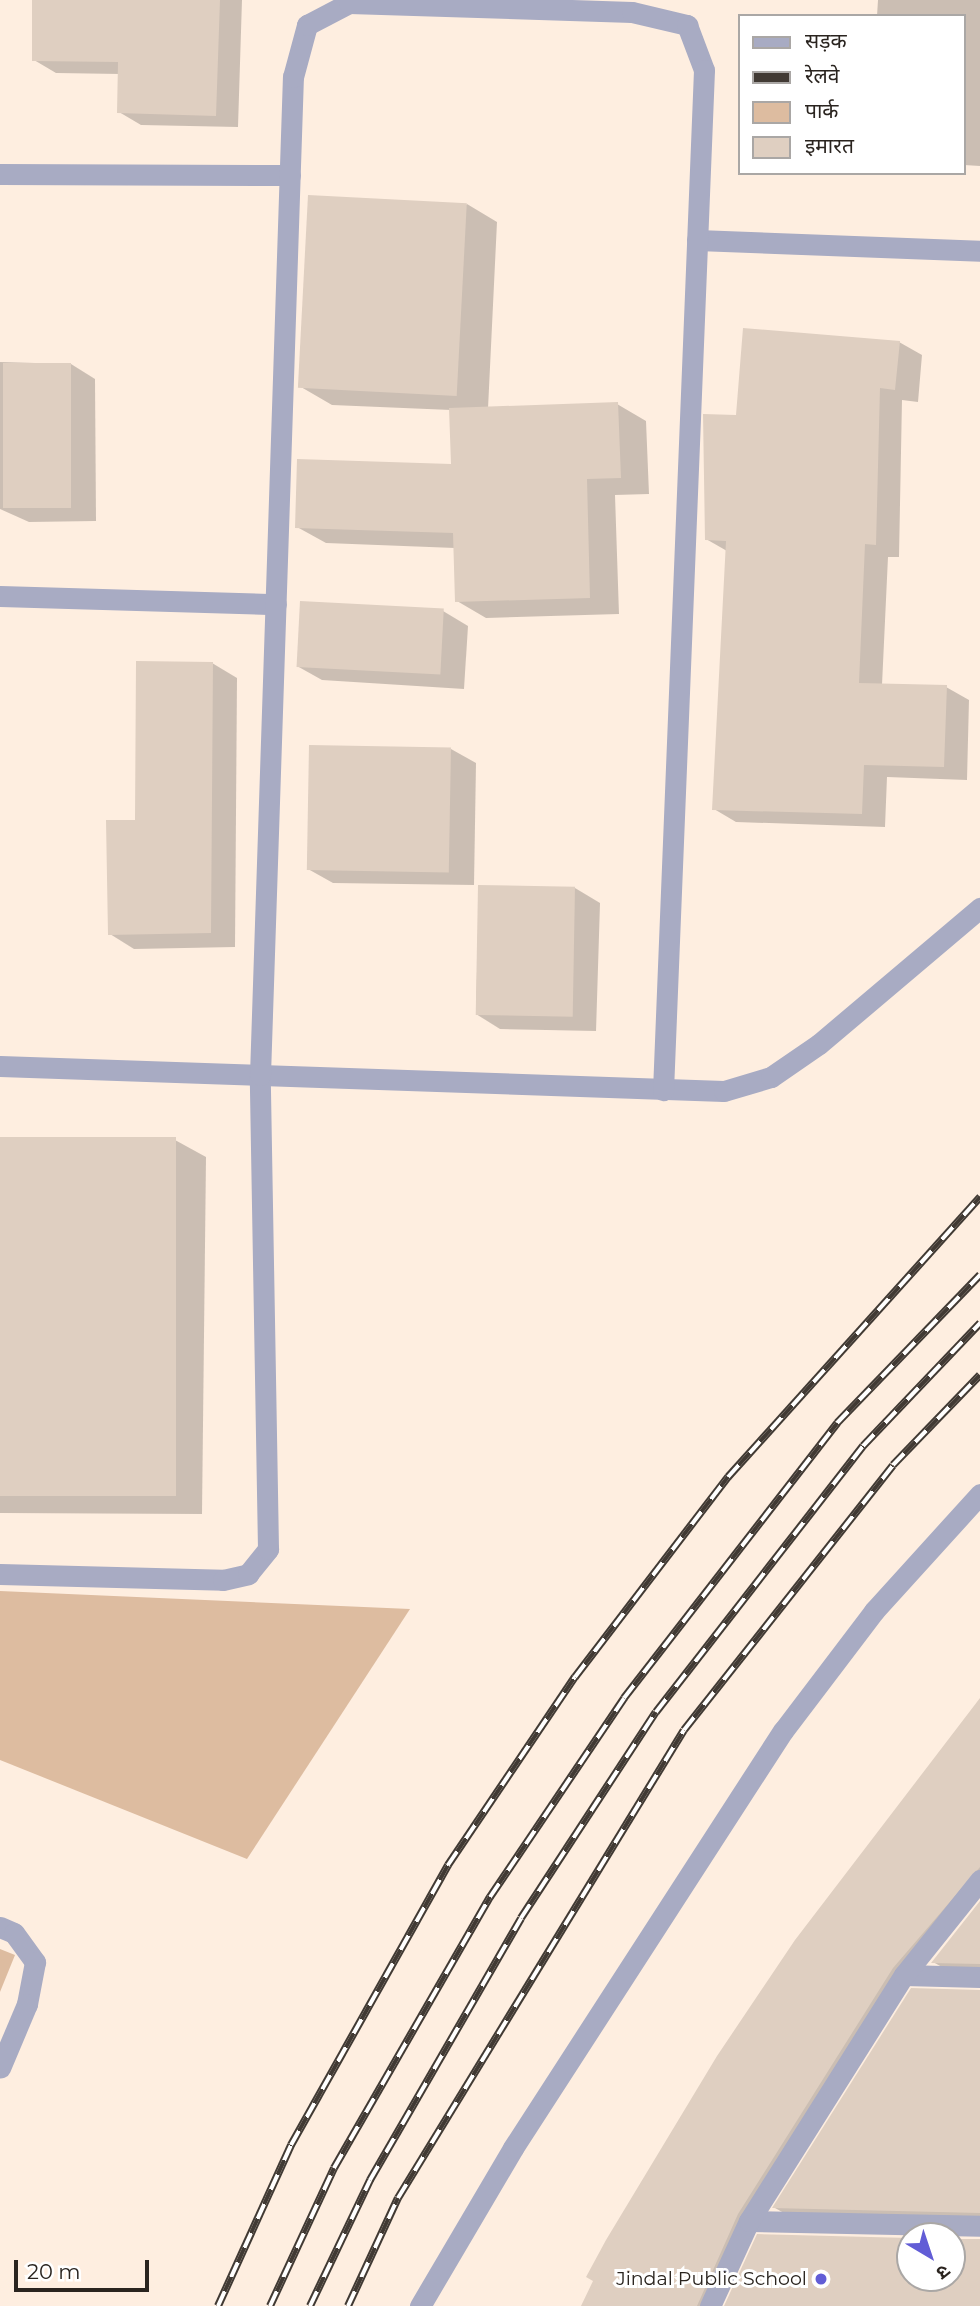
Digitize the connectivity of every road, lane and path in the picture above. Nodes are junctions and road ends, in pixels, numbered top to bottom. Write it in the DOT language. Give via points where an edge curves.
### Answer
graph roads {
  1 [pos="0,174"];
  2 [pos="290,175"];
  3 [pos="697,240"];
  4 [pos="980,251"];
  5 [pos="0,596"];
  6 [pos="276,604"];
  7 [pos="980,908"];
  8 [pos="0,1066"];
  9 [pos="260,1075"];
  10 [pos="663,1090"];
  11 [pos="980,1494"];
  12 [pos="0,1574"];
  13 [pos="980,1880"];
  14 [pos="0,1927"];
  15 [pos="904,1975"];
  16 [pos="980,1977"];
  17 [pos="0,2068"];
  18 [pos="749,2221"];
  19 [pos="980,2226"];
  20 [pos="420,2306"];
  21 [pos="710,2306"];
  1 -- 2 [label="street"];
  2 -- 3 [label="street" via="293,77 307,25 349,3 632,12 687,24 704,70"];
  2 -- 6 [label="street"];
  3 -- 4 [label="street"];
  3 -- 10 [label="street"];
  5 -- 6 [label="street"];
  6 -- 9 [label="street"];
  7 -- 10 [label="street" via="771,1077 724,1091"];
  8 -- 9 [label="street"];
  9 -- 10 [label="street"];
  9 -- 12 [label="street" via="268,1549 248,1574 223,1580"];
  11 -- 20 [label="street" via="874,1611 782,1731 500,2169"];
  13 -- 15 [label="street"];
  14 -- 17 [label="street" via="14,1933 35,1962 27,2004"];
  15 -- 16 [label="street"];
  15 -- 18 [label="street"];
  18 -- 19 [label="street"];
  18 -- 21 [label="street"];
}
